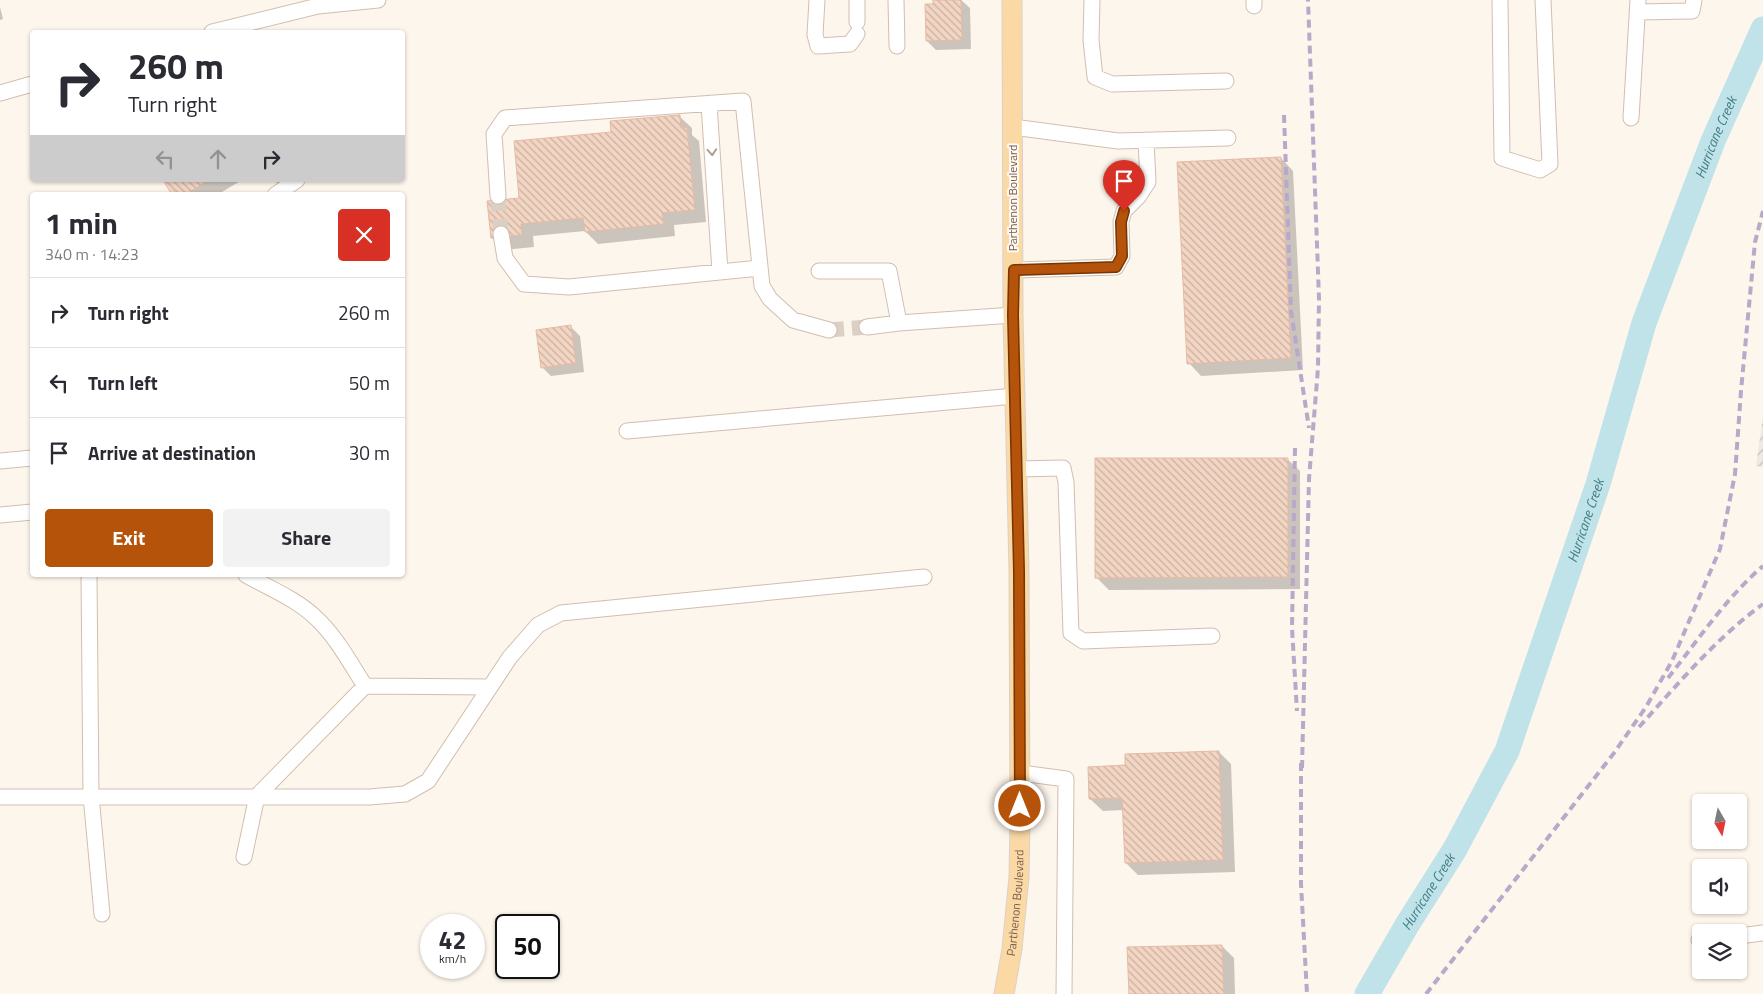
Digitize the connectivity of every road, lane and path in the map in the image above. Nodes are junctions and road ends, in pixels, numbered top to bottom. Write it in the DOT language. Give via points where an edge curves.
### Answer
graph roads {
  1 [pos="378,0"];
  2 [pos="817,0"];
  3 [pos="857,0"];
  4 [pos="896,0"];
  5 [pos="1012,0"];
  6 [pos="1092,0"];
  7 [pos="1500,0"];
  8 [pos="1543,0"];
  9 [pos="1694,0"];
  10 [pos="1638,6"];
  11 [pos="254,27"];
  12 [pos="229,30"];
  13 [pos="897,46"];
  14 [pos="1226,81"];
  15 [pos="30,85"];
  16 [pos="0,93"];
  17 [pos="709,104"];
  18 [pos="1631,118"];
  19 [pos="1013,127"];
  20 [pos="1228,138"];
  21 [pos="1146,140"];
  22 [pos="294,182"];
  23 [pos="279,192"];
  24 [pos="498,196"];
  25 [pos="501,234"];
  26 [pos="760,268"];
  27 [pos="1014,270"];
  28 [pos="819,271"];
  29 [pos="720,272"];
  30 [pos="1013,315"];
  31 [pos="899,323"];
  32 [pos="867,328"];
  33 [pos="828,330"];
  34 [pos="1016,396"];
  35 [pos="627,431"];
  36 [pos="30,458"];
  37 [pos="0,461"];
  38 [pos="1016,469"];
  39 [pos="30,512"];
  40 [pos="0,515"];
  41 [pos="89,577"];
  42 [pos="250,577"];
  43 [pos="924,577"];
  44 [pos="1212,636"];
  45 [pos="365,686"];
  46 [pos="490,687"];
  47 [pos="1021,773"];
  48 [pos="91,796"];
  49 [pos="258,796"];
  50 [pos="0,797"];
  51 [pos="244,857"];
  52 [pos="102,914"];
  53 [pos="1763,933"];
  54 [pos="1747,935"];
  55 [pos="1004,994"];
  56 [pos="1064,994"];
  1 -- 11 [label="street" via="318,6"];
  2 -- 3 [label="street" via="815,34 818,46 855,33"];
  4 -- 13 [label="street"];
  5 -- 19 [label="main road, Parthenon Boulevard"];
  6 -- 14 [label="street" via="1091,40 1095,77 1112,84"];
  7 -- 8 [label="street" via="1502,158 1540,170 1550,164"];
  9 -- 10 [label="street" via="1692,11"];
  10 -- 18 [label="street"];
  11 -- 12 [label="street"];
  15 -- 16 [label="street"];
  17 -- 24 [label="street" via="505,118 494,134"];
  17 -- 26 [label="street" via="743,101"];
  17 -- 29 [label="street, one-way"];
  19 -- 21 [label="street" via="1118,141"];
  19 -- 27 [label="main road, Parthenon Boulevard"];
  20 -- 21 [label="street"];
  21 -- 27 [label="street" via="1148,182 1124,211 1121,222 1122,256 1116,267"];
  22 -- 23 [label="street"];
  25 -- 29 [label="street" via="505,258 524,284 569,287"];
  26 -- 29 [label="street"];
  26 -- 33 [label="street" via="762,286 770,299 794,320"];
  27 -- 30 [label="main road, Parthenon Boulevard"];
  28 -- 31 [label="street" via="889,271"];
  30 -- 31 [label="street"];
  30 -- 34 [label="main road, Parthenon Boulevard"];
  31 -- 32 [label="street"];
  34 -- 35 [label="street"];
  34 -- 38 [label="main road, Parthenon Boulevard"];
  36 -- 37 [label="street"];
  38 -- 44 [label="street" via="1063,468 1071,634 1083,641"];
  38 -- 47 [label="main road, Parthenon Boulevard"];
  39 -- 40 [label="street"];
  41 -- 48 [label="street"];
  42 -- 45 [label="street" via="315,617 333,637"];
  43 -- 46 [label="street" via="561,613 538,625 510,657"];
  45 -- 46 [label="street"];
  45 -- 49 [label="street"];
  46 -- 49 [label="street" via="428,781 405,794"];
  47 -- 55 [label="main road, Parthenon Boulevard" via="1020,877"];
  47 -- 56 [label="street" via="1066,779"];
  48 -- 49 [label="street"];
  48 -- 50 [label="street"];
  48 -- 52 [label="street"];
  49 -- 51 [label="street"];
  53 -- 54 [label="street"];
}
